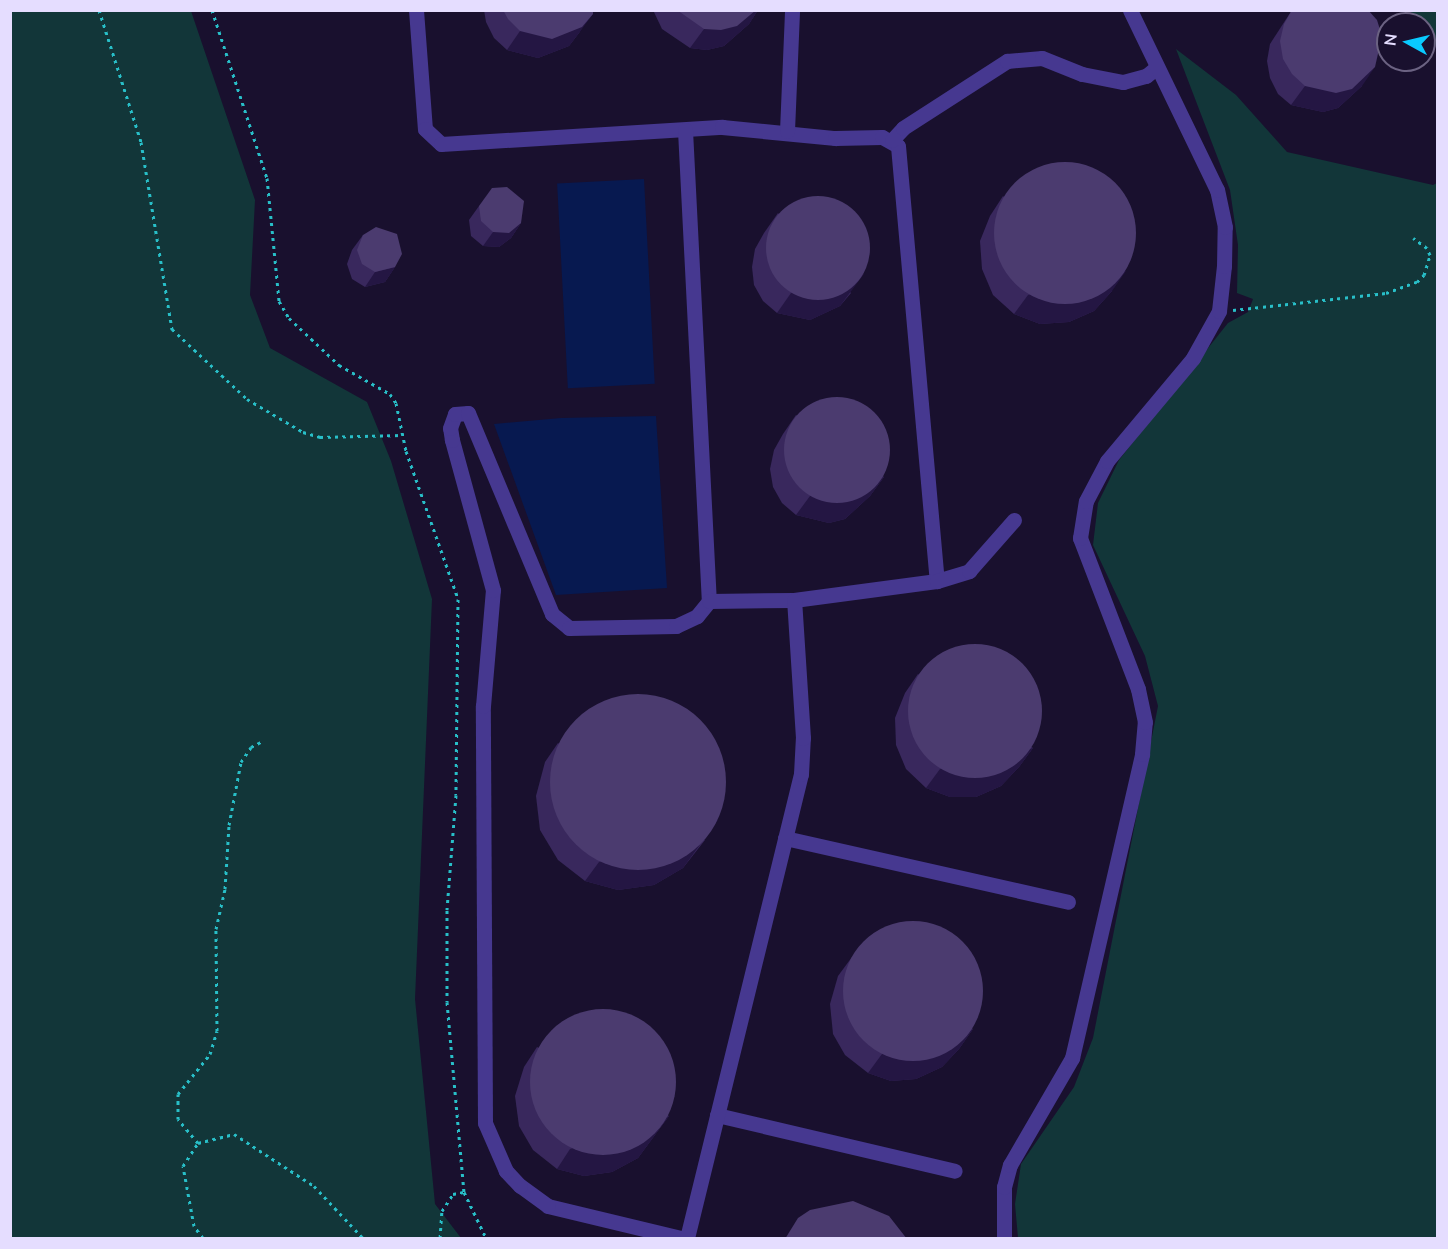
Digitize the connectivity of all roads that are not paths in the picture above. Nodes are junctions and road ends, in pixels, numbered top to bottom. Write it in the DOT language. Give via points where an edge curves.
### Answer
graph roads {
  1 [pos="416,10"];
  2 [pos="792,10"];
  3 [pos="1130,10"];
  4 [pos="1157,67"];
  5 [pos="686,130"];
  6 [pos="787,130"];
  7 [pos="892,141"];
  8 [pos="1014,520"];
  9 [pos="937,581"];
  10 [pos="794,600"];
  11 [pos="709,601"];
  12 [pos="785,838"];
  13 [pos="1068,902"];
  14 [pos="717,1115"];
  15 [pos="955,1171"];
  16 [pos="681,1239"];
  17 [pos="687,1239"];
  18 [pos="1004,1239"];
  1 -- 5 [label="lane" via="425,129 441,144"];
  2 -- 6 [label="lane"];
  3 -- 4 [label="lane"];
  4 -- 7 [label="lane" via="1146,76 1123,82 1082,74 1042,58 1007,61 903,128"];
  4 -- 18 [label="lane" via="1217,190 1225,227 1219,311 1193,358 1107,461 1086,501 1080,538 1138,689 1145,722 1142,754 1072,1058 1010,1165 1004,1187"];
  5 -- 6 [label="lane"];
  5 -- 11 [label="lane"];
  6 -- 7 [label="lane"];
  7 -- 9 [label="lane" via="901,154"];
  8 -- 9 [label="lane" via="969,571"];
  9 -- 10 [label="lane"];
  10 -- 11 [label="lane"];
  10 -- 12 [label="lane" via="803,756"];
  11 -- 16 [label="lane" via="697,616 676,626 569,628 552,614 468,412 455,414 451,434 493,590 483,706 485,1123 506,1171 542,1202"];
  12 -- 13 [label="lane"];
  12 -- 14 [label="lane"];
  14 -- 15 [label="lane"];
  14 -- 17 [label="lane"];
}
